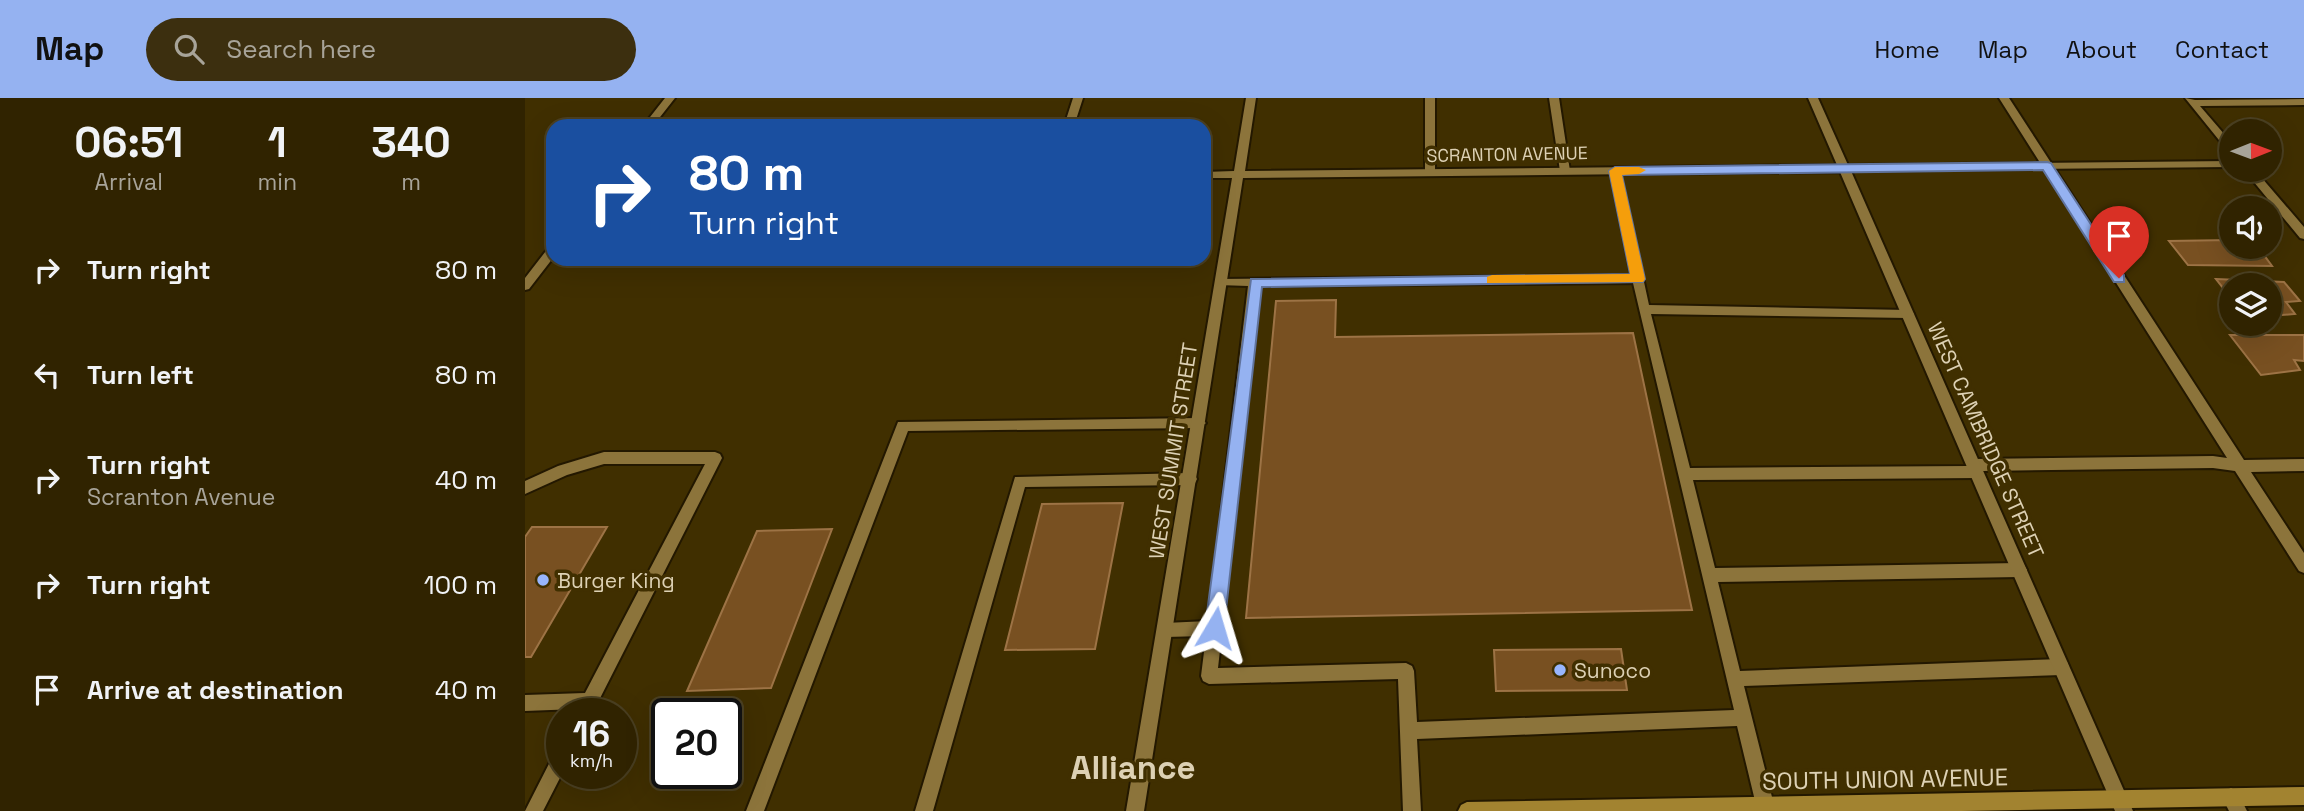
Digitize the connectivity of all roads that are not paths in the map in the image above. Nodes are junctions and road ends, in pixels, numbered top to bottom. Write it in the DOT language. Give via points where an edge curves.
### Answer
graph roads {
  1 [pos="670,98"];
  2 [pos="1078,98"];
  3 [pos="1251,98"];
  4 [pos="1430,98"];
  5 [pos="1554,98"];
  6 [pos="1813,98"];
  7 [pos="2004,98"];
  8 [pos="2191,100"];
  9 [pos="2304,102"];
  10 [pos="654,119"];
  11 [pos="1071,119"];
  12 [pos="2219,134"];
  13 [pos="2219,164"];
  14 [pos="2047,166"];
  15 [pos="1845,169"];
  16 [pos="1565,171"];
  17 [pos="1615,171"];
  18 [pos="1430,173"];
  19 [pos="1240,174"];
  20 [pos="1211,175"];
  21 [pos="2259,182"];
  22 [pos="2304,235"];
  23 [pos="546,259"];
  24 [pos="1638,279"];
  25 [pos="1222,282"];
  26 [pos="1255,282"];
  27 [pos="525,286"];
  28 [pos="1644,309"];
  29 [pos="1908,314"];
  30 [pos="1199,423"];
  31 [pos="2304,465"];
  32 [pos="2240,466"];
  33 [pos="1975,469"];
  34 [pos="1684,474"];
  35 [pos="1190,479"];
  36 [pos="525,488"];
  37 [pos="2304,566"];
  38 [pos="2019,569"];
  39 [pos="1709,575"];
  40 [pos="1215,628"];
  41 [pos="1165,630"];
  42 [pos="2061,667"];
  43 [pos="1734,679"];
  44 [pos="592,698"];
  45 [pos="525,703"];
  46 [pos="546,705"];
  47 [pos="1744,719"];
  48 [pos="1408,731"];
  49 [pos="546,786"];
  50 [pos="2304,796"];
  51 [pos="2234,804"];
  52 [pos="1766,805"];
  53 [pos="2121,805"];
  54 [pos="533,811"];
  55 [pos="755,811"];
  56 [pos="923,811"];
  57 [pos="1135,811"];
  58 [pos="1412,811"];
  59 [pos="1467,811"];
  1 -- 10 [label="street"];
  2 -- 11 [label="street"];
  3 -- 19 [label="street, WEST SUMMIT STREET"];
  4 -- 18 [label="street"];
  5 -- 16 [label="street"];
  6 -- 15 [label="street, WEST CAMBRIDGE STREET"];
  7 -- 14 [label="street"];
  8 -- 9 [label="street"];
  8 -- 12 [label="street"];
  13 -- 14 [label="street, SCRANTON AVENUE"];
  14 -- 15 [label="street, SCRANTON AVENUE"];
  14 -- 32 [label="street"];
  15 -- 17 [label="street, SCRANTON AVENUE"];
  15 -- 29 [label="street, WEST CAMBRIDGE STREET"];
  16 -- 17 [label="street, SCRANTON AVENUE"];
  16 -- 18 [label="street, SCRANTON AVENUE"];
  17 -- 24 [label="street"];
  18 -- 19 [label="street, SCRANTON AVENUE"];
  19 -- 20 [label="street, SCRANTON AVENUE"];
  19 -- 25 [label="street, WEST SUMMIT STREET"];
  21 -- 22 [label="street"];
  23 -- 27 [label="street"];
  24 -- 26 [label="street"];
  24 -- 28 [label="street"];
  25 -- 26 [label="street"];
  25 -- 30 [label="street, WEST SUMMIT STREET"];
  26 -- 40 [label="street"];
  28 -- 29 [label="street"];
  28 -- 34 [label="street"];
  29 -- 33 [label="street, WEST CAMBRIDGE STREET"];
  30 -- 35 [label="street, WEST SUMMIT STREET"];
  30 -- 55 [label="street" via="903,426"];
  31 -- 32 [label="street"];
  32 -- 33 [label="street" via="2213,462"];
  32 -- 37 [label="street"];
  33 -- 34 [label="street"];
  33 -- 38 [label="street, WEST CAMBRIDGE STREET"];
  34 -- 39 [label="street"];
  35 -- 41 [label="street, WEST SUMMIT STREET"];
  35 -- 56 [label="street" via="1020,481"];
  36 -- 44 [label="street" via="604,458 715,458"];
  38 -- 39 [label="street"];
  38 -- 42 [label="street, WEST CAMBRIDGE STREET"];
  39 -- 43 [label="street"];
  40 -- 41 [label="street"];
  40 -- 48 [label="street" via="1209,676 1406,671"];
  41 -- 57 [label="street, WEST SUMMIT STREET"];
  42 -- 43 [label="street"];
  42 -- 53 [label="street, WEST CAMBRIDGE STREET"];
  43 -- 47 [label="street"];
  45 -- 46 [label="street"];
  47 -- 48 [label="street"];
  47 -- 52 [label="street"];
  48 -- 58 [label="street"];
  49 -- 54 [label="street"];
  50 -- 51 [label="main road, SOUTH UNION AVENUE"];
  51 -- 53 [label="main road, SOUTH UNION AVENUE"];
  52 -- 53 [label="main road, SOUTH UNION AVENUE"];
  52 -- 59 [label="main road, SOUTH UNION AVENUE"];
}
